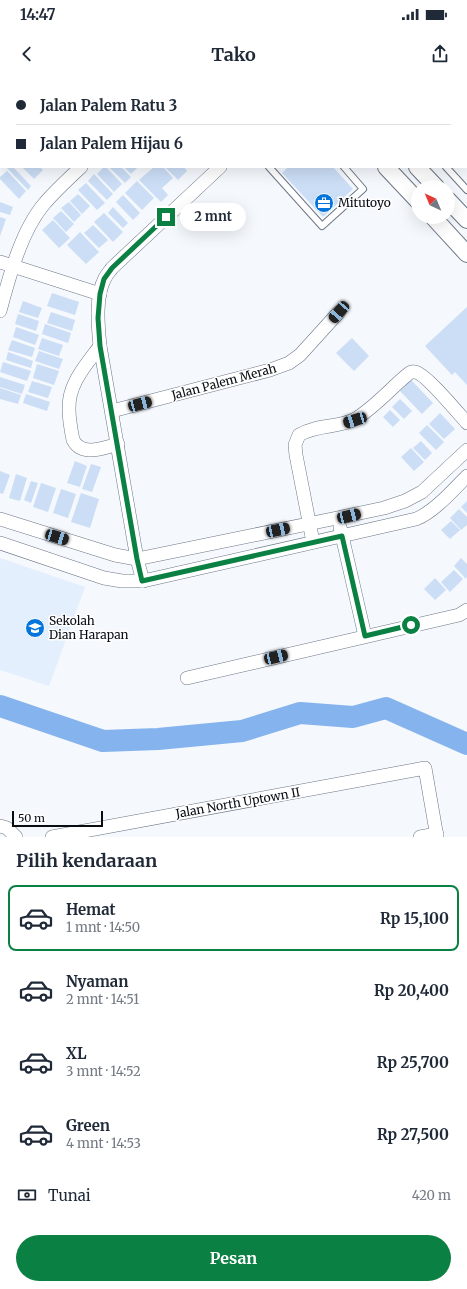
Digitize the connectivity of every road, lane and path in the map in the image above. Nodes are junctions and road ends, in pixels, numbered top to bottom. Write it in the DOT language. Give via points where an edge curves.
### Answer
graph roads {
  1 [pos="80,168"];
  2 [pos="219,168"];
  3 [pos="269,168"];
  4 [pos="345,168"];
  5 [pos="387,168"];
  6 [pos="418,168"];
  7 [pos="447,168"];
  8 [pos="429,180"];
  9 [pos="467,190"];
  10 [pos="411,194"];
  11 [pos="455,207"];
  12 [pos="467,220"];
  13 [pos="439,224"];
  14 [pos="467,254"];
  15 [pos="0,262"];
  16 [pos="13,266"];
  17 [pos="100,294"];
  18 [pos="0,311"];
  19 [pos="339,312"];
  20 [pos="100,346"];
  21 [pos="112,411"];
  22 [pos="467,423"];
  23 [pos="118,444"];
  24 [pos="467,450"];
  25 [pos="467,476"];
  26 [pos="337,518"];
  27 [pos="0,519"];
  28 [pos="309,524"];
  29 [pos="342,536"];
  30 [pos="313,542"];
  31 [pos="0,543"];
  32 [pos="137,559"];
  33 [pos="142,581"];
  34 [pos="467,610"];
  35 [pos="365,636"];
  36 [pos="187,678"];
  37 [pos="0,826"];
  38 [pos="437,836"];
  39 [pos="16,837"];
  40 [pos="52,837"];
  41 [pos="420,837"];
  1 -- 16 [label="street" via="59,187 39,211"];
  2 -- 17 [label="street" via="112,268 104,279"];
  3 -- 4 [label="lane" via="322,226 363,189"];
  5 -- 10 [label="street"];
  6 -- 8 [label="street"];
  7 -- 9 [label="lane"];
  11 -- 12 [label="street"];
  13 -- 14 [label="street"];
  15 -- 16 [label="street"];
  16 -- 17 [label="street"];
  16 -- 18 [label="street"];
  17 -- 20 [label="street"];
  19 -- 21 [label="street, Jalan Palem Merah" via="300,355 288,363 270,370"];
  20 -- 21 [label="street"];
  20 -- 23 [label="street" via="73,384 70,394 73,440 75,445 86,450"];
  21 -- 23 [label="street"];
  22 -- 28 [label="street" via="426,380 417,372 413,372 355,420 313,429 299,435 295,445 296,456"];
  23 -- 32 [label="street"];
  24 -- 26 [label="street" via="415,497 384,508"];
  25 -- 29 [label="street" via="422,517"];
  26 -- 28 [label="street"];
  26 -- 29 [label="street"];
  27 -- 32 [label="street" via="115,555"];
  28 -- 30 [label="street"];
  28 -- 32 [label="street"];
  29 -- 30 [label="street"];
  29 -- 35 [label="street"];
  30 -- 33 [label="street"];
  31 -- 33 [label="street" via="104,578"];
  32 -- 33 [label="street"];
  34 -- 35 [label="street" via="459,615"];
  35 -- 36 [label="street"];
  37 -- 39 [label="street" via="8,828"];
  38 -- 40 [label="street, Jalan North Uptown II" via="426,768"];
  38 -- 41 [label="street"];
}
